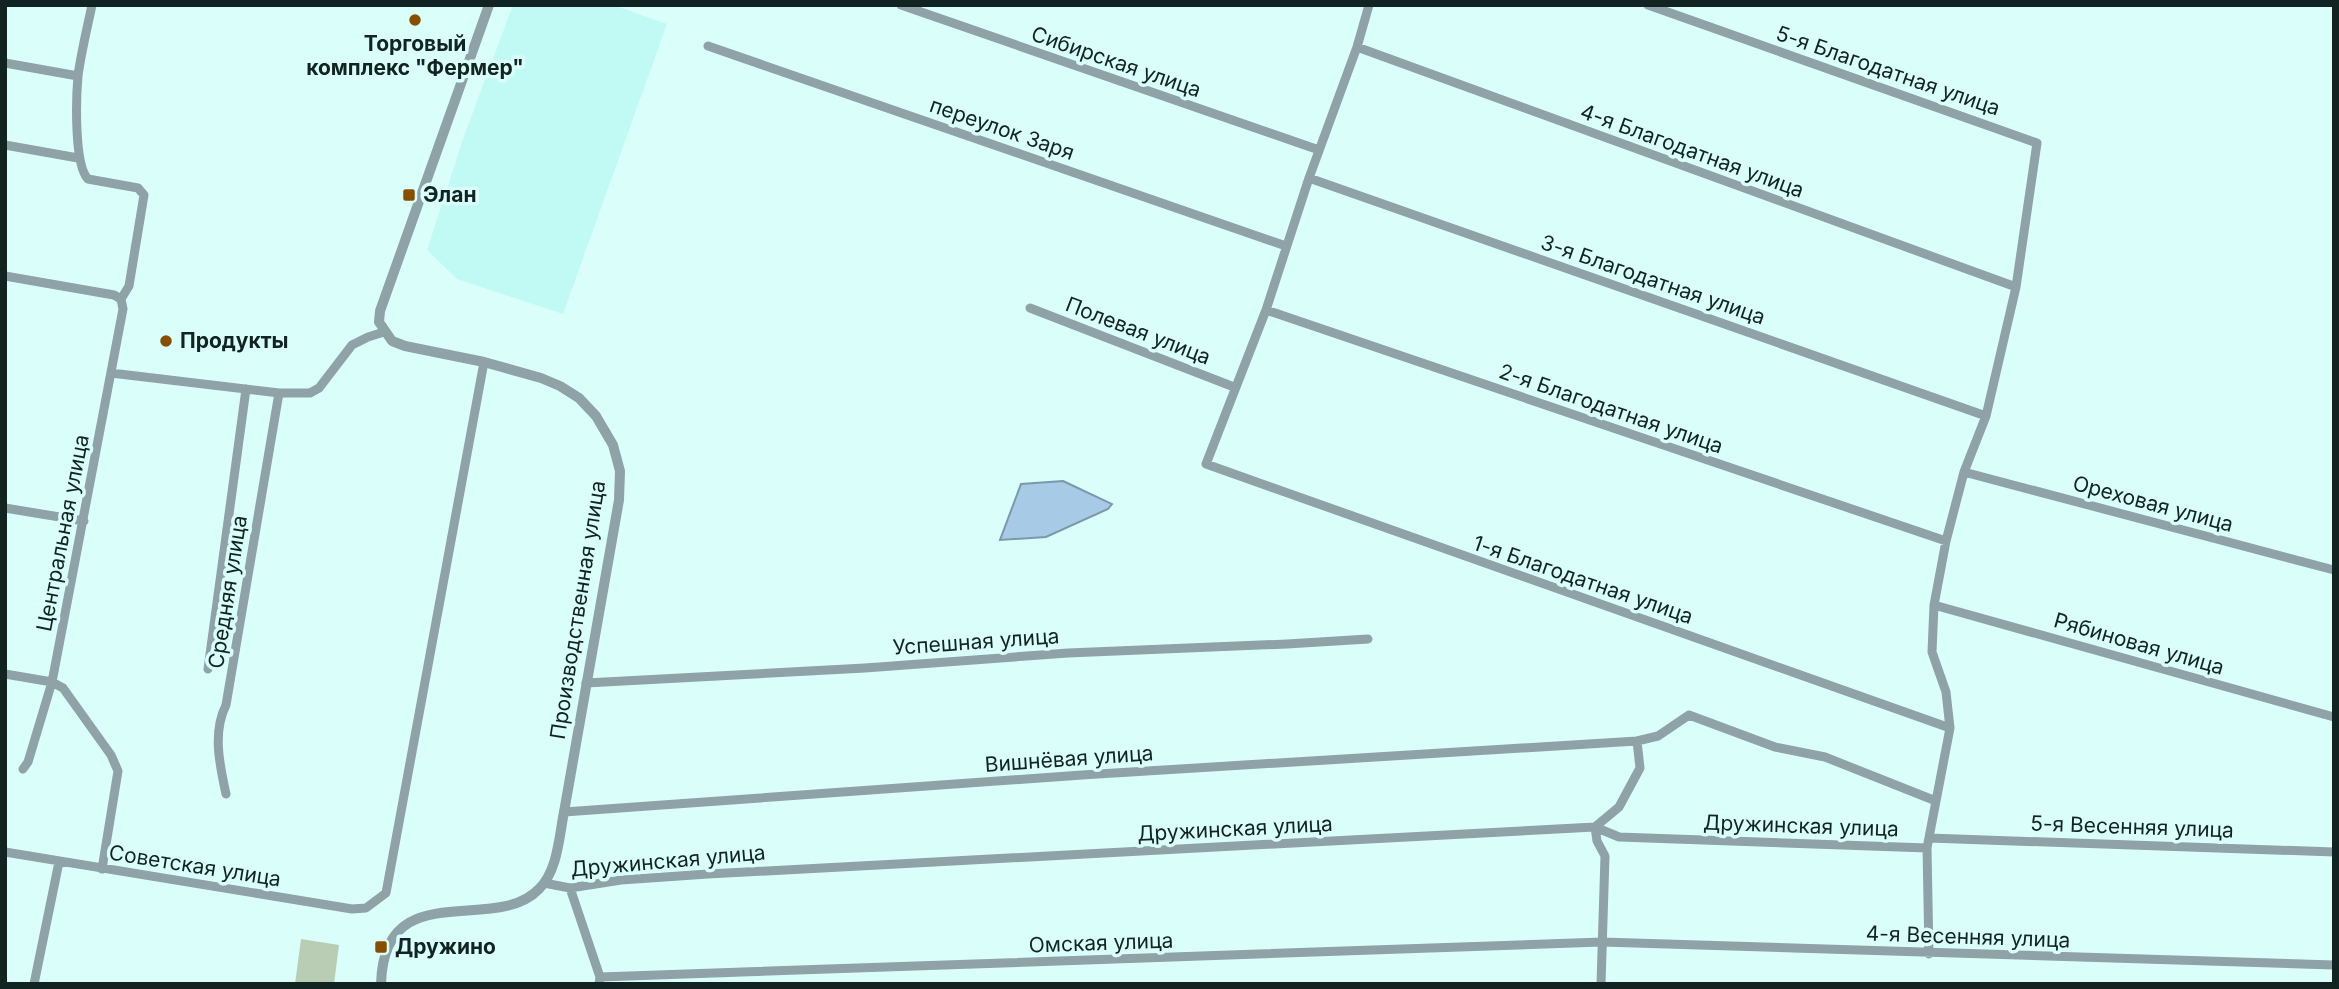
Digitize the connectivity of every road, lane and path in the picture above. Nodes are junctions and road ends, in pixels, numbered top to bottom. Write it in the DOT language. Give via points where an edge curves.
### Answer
graph roads {
  1 [pos="92,5"];
  2 [pos="489,5"];
  3 [pos="901,5"];
  4 [pos="1369,5"];
  5 [pos="1648,5"];
  6 [pos="708,46"];
  7 [pos="1357,47"];
  8 [pos="5,63"];
  9 [pos="78,76"];
  10 [pos="5,145"];
  11 [pos="1319,150"];
  12 [pos="78,158"];
  13 [pos="1309,178"];
  14 [pos="1286,246"];
  15 [pos="5,276"];
  16 [pos="2016,288"];
  17 [pos="121,299"];
  18 [pos="1030,308"];
  19 [pos="1266,310"];
  20 [pos="384,332"];
  21 [pos="484,362"];
  22 [pos="111,373"];
  23 [pos="1234,387"];
  24 [pos="246,389"];
  25 [pos="279,394"];
  26 [pos="1986,416"];
  27 [pos="1964,472"];
  28 [pos="5,508"];
  29 [pos="83,521"];
  30 [pos="1946,541"];
  31 [pos="2334,570"];
  32 [pos="1934,605"];
  33 [pos="1368,639"];
  34 [pos="208,669"];
  35 [pos="5,674"];
  36 [pos="52,682"];
  37 [pos="586,683"];
  38 [pos="2334,717"];
  39 [pos="1950,728"];
  40 [pos="1637,741"];
  41 [pos="23,769"];
  42 [pos="226,794"];
  43 [pos="1936,801"];
  44 [pos="564,812"];
  45 [pos="1595,827"];
  46 [pos="1929,838"];
  47 [pos="1927,848"];
  48 [pos="5,852"];
  49 [pos="2334,852"];
  50 [pos="59,862"];
  51 [pos="102,869"];
  52 [pos="544,883"];
  53 [pos="570,888"];
  54 [pos="1602,942"];
  55 [pos="1929,954"];
  56 [pos="2334,965"];
  57 [pos="600,980"];
  58 [pos="34,984"];
  59 [pos="381,984"];
  60 [pos="1601,984"];
  1 -- 9 [label="street"];
  2 -- 20 [label="street" via="380,311"];
  3 -- 11 [label="street, Сибирская улица"];
  4 -- 7 [label="street"];
  5 -- 16 [label="street, 5-я Благодатная улица" via="2038,143"];
  6 -- 14 [label="street, переулок Заря"];
  7 -- 11 [label="street"];
  7 -- 16 [label="street, 4-я Благодатная улица"];
  8 -- 9 [label="street"];
  9 -- 12 [label="street"];
  10 -- 12 [label="street"];
  11 -- 13 [label="street"];
  12 -- 17 [label="street, Центральная улица" via="88,179 138,188 144,195 129,286"];
  13 -- 14 [label="street"];
  13 -- 26 [label="street, 3-я Благодатная улица"];
  14 -- 19 [label="street"];
  15 -- 17 [label="street"];
  16 -- 26 [label="street"];
  17 -- 22 [label="street, Центральная улица"];
  18 -- 23 [label="street, Полевая улица"];
  19 -- 23 [label="street"];
  19 -- 30 [label="street, 2-я Благодатная улица"];
  20 -- 21 [label="street, Производственная улица" via="405,346"];
  20 -- 25 [label="street" via="352,345 319,388 310,393"];
  21 -- 37 [label="street, Производственная улица" via="541,378 569,392 596,416 613,445 620,471 620,500"];
  21 -- 51 [label="street, Советская улица" via="386,893 366,908 352,909"];
  22 -- 24 [label="street"];
  22 -- 29 [label="street, Центральная улица"];
  23 -- 39 [label="street, 1-я Благодатная улица" via="1206,464"];
  24 -- 25 [label="street"];
  24 -- 34 [label="street"];
  25 -- 42 [label="street, Средняя улица" via="222,714 218,754"];
  26 -- 27 [label="street"];
  27 -- 30 [label="street"];
  27 -- 31 [label="street, Ореховая улица"];
  28 -- 29 [label="street"];
  29 -- 36 [label="street, Центральная улица"];
  30 -- 32 [label="street"];
  32 -- 38 [label="street, Рябиновая улица"];
  32 -- 39 [label="street" via="1932,652 1946,692"];
  33 -- 37 [label="street, Успешная улица"];
  35 -- 36 [label="street"];
  36 -- 41 [label="street, Центральная улица"];
  36 -- 51 [label="street" via="70,696 118,771"];
  37 -- 44 [label="street, Производственная улица"];
  39 -- 43 [label="street"];
  40 -- 43 [label="street, Вишнёвая улица" via="1658,736 1689,715 1775,747 1825,757"];
  40 -- 44 [label="street, Вишнёвая улица"];
  40 -- 45 [label="street" via="1640,768 1619,807"];
  43 -- 46 [label="street"];
  44 -- 52 [label="street, Производственная улица" via="555,858"];
  45 -- 47 [label="street, Дружинская улица" via="1619,837"];
  45 -- 53 [label="street, Дружинская улица" via="708,874"];
  45 -- 54 [label="street" via="1605,856"];
  46 -- 47 [label="street"];
  46 -- 49 [label="street, 5-я Весенняя улица"];
  47 -- 55 [label="street"];
  48 -- 50 [label="street, Советская улица"];
  50 -- 51 [label="street, Советская улица"];
  50 -- 58 [label="street"];
  52 -- 53 [label="street, Дружинская улица"];
  52 -- 59 [label="street" via="527,899 508,905 424,916 407,924 386,953"];
  53 -- 57 [label="street"];
  54 -- 55 [label="street, 4-я Весенняя улица"];
  54 -- 57 [label="street, Омская улица"];
  54 -- 60 [label="street"];
  55 -- 56 [label="street, 4-я Весенняя улица"];
}
